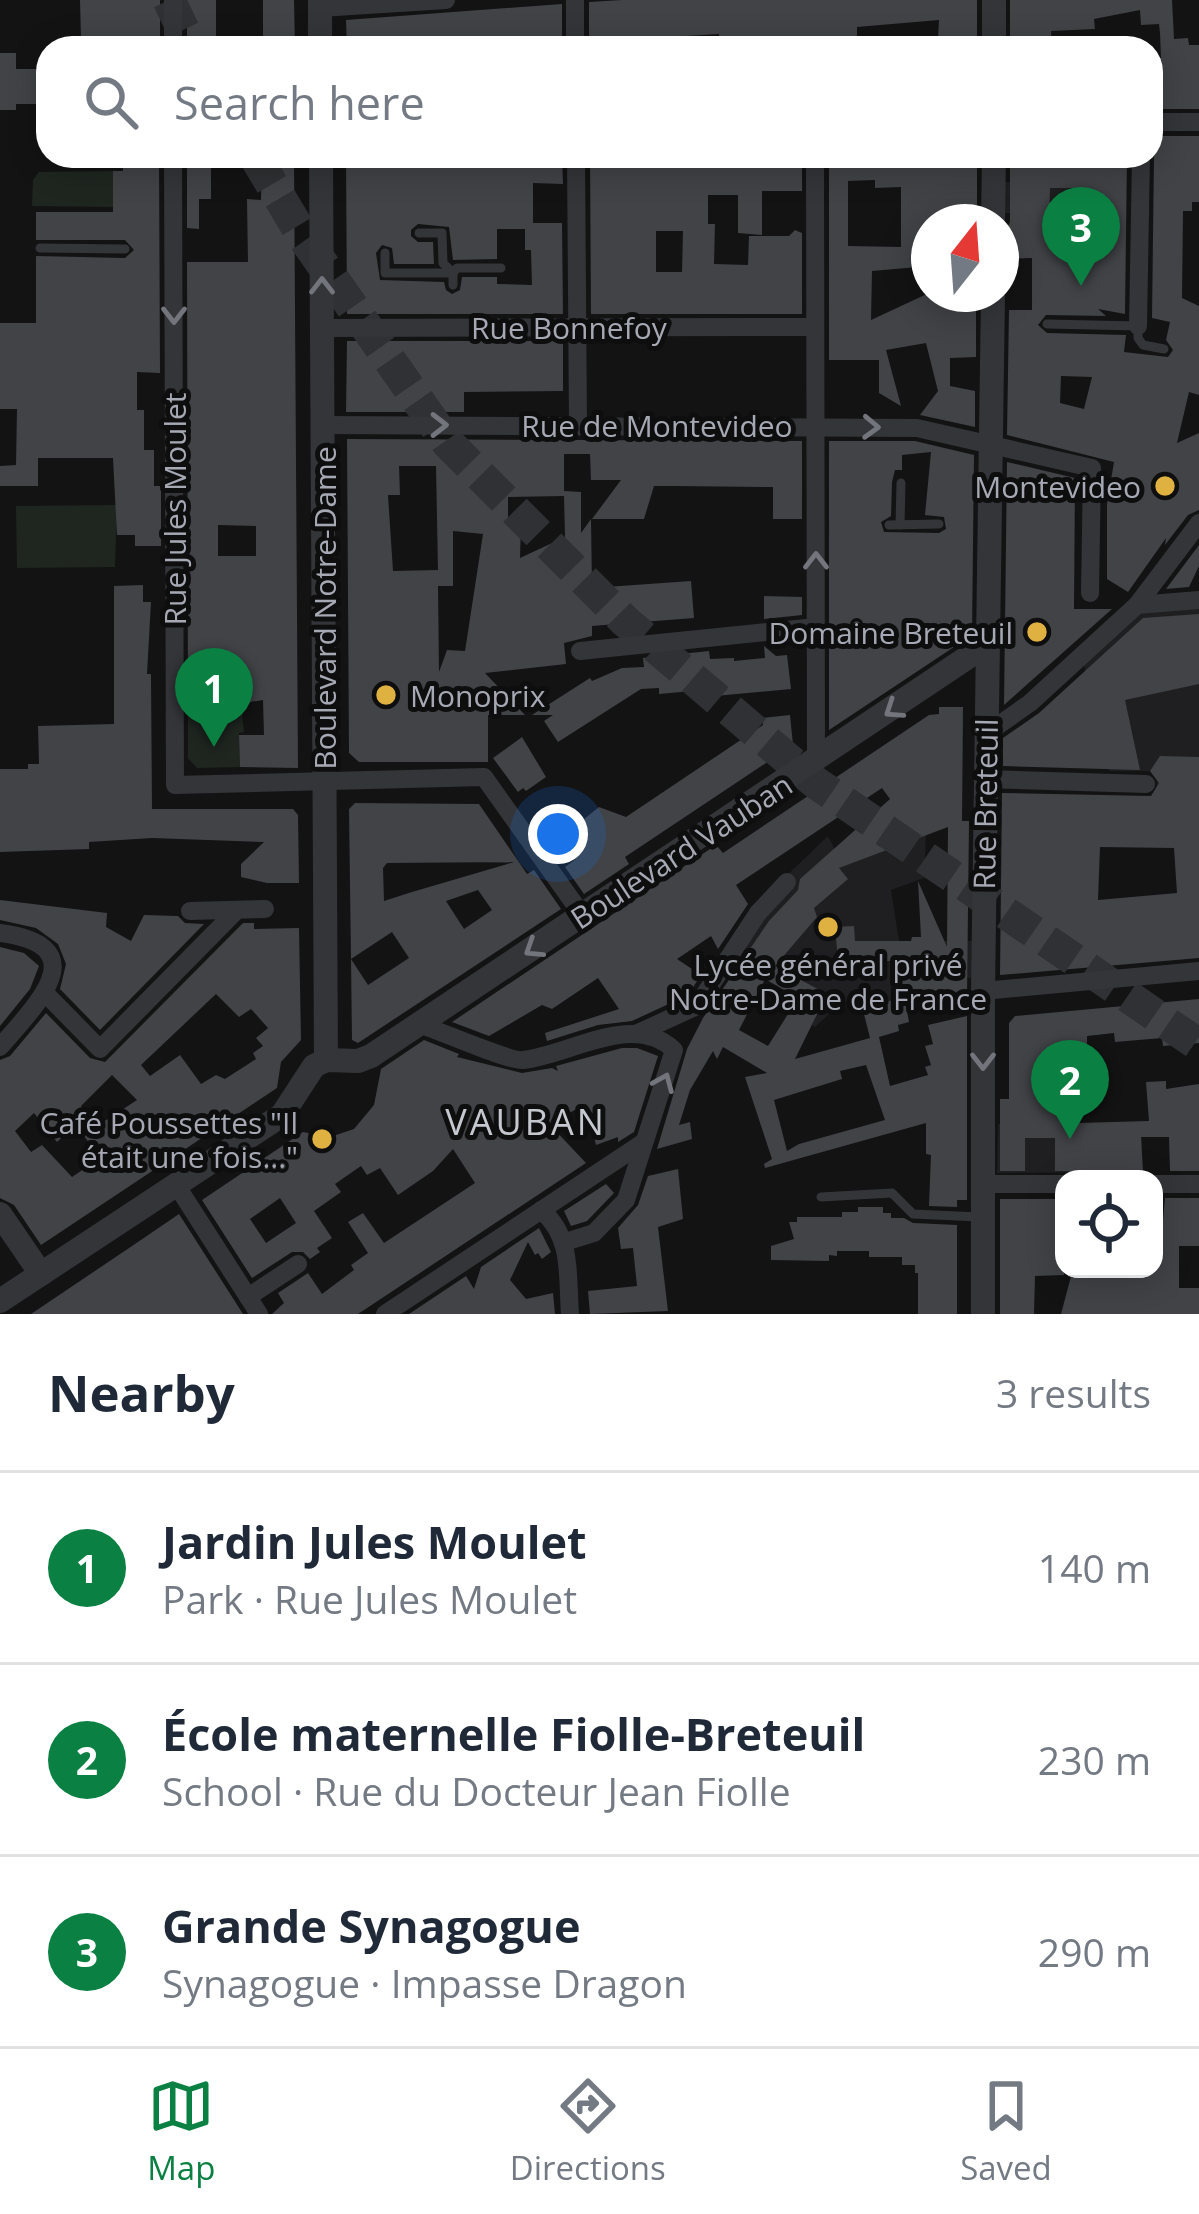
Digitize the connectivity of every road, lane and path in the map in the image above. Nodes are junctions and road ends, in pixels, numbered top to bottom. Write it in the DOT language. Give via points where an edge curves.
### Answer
graph roads {
  1 [pos="172,0"];
  2 [pos="446,0"];
  3 [pos="575,0"];
  4 [pos="994,0"];
  5 [pos="320,4"];
  6 [pos="173,36"];
  7 [pos="320,36"];
  8 [pos="575,36"];
  9 [pos="994,36"];
  10 [pos="1163,122"];
  11 [pos="1199,122"];
  12 [pos="172,168"];
  13 [pos="321,168"];
  14 [pos="576,168"];
  15 [pos="815,168"];
  16 [pos="994,168"];
  17 [pos="1141,168"];
  18 [pos="993,204"];
  19 [pos="418,233"];
  20 [pos="40,248"];
  21 [pos="125,249"];
  22 [pos="385,253"];
  23 [pos="501,268"];
  24 [pos="453,279"];
  25 [pos="993,312"];
  26 [pos="1048,324"];
  27 [pos="1138,326"];
  28 [pos="577,327"];
  29 [pos="815,327"];
  30 [pos="322,328"];
  31 [pos="1164,349"];
  32 [pos="322,425"];
  33 [pos="578,425"];
  34 [pos="816,426"];
  35 [pos="991,444"];
  36 [pos="901,483"];
  37 [pos="1199,523"];
  38 [pos="940,524"];
  39 [pos="1090,593"];
  40 [pos="1199,600"];
  41 [pos="1137,604"];
  42 [pos="816,626"];
  43 [pos="989,643"];
  44 [pos="580,652"];
  45 [pos="986,734"];
  46 [pos="816,761"];
  47 [pos="985,779"];
  48 [pos="325,781"];
  49 [pos="1146,784"];
  50 [pos="787,883"];
  51 [pos="265,909"];
  52 [pos="190,910"];
  53 [pos="236,911"];
  54 [pos="583,916"];
  55 [pos="0,933"];
  56 [pos="1199,971"];
  57 [pos="983,991"];
  58 [pos="46,994"];
  59 [pos="418,1024"];
  60 [pos="638,1033"];
  61 [pos="0,1047"];
  62 [pos="326,1060"];
  63 [pos="644,1142"];
  64 [pos="983,1184"];
  65 [pos="1055,1184"];
  66 [pos="1199,1184"];
  67 [pos="1163,1185"];
  68 [pos="177,1186"];
  69 [pos="821,1197"];
  70 [pos="541,1210"];
  71 [pos="0,1214"];
  72 [pos="983,1217"];
  73 [pos="565,1242"];
  74 [pos="298,1264"];
  75 [pos="40,1274"];
  76 [pos="0,1301"];
  77 [pos="254,1306"];
  78 [pos="385,1314"];
  79 [pos="570,1314"];
  80 [pos="983,1314"];
  1 -- 6 [label="street"];
  2 -- 5 [label="street"];
  3 -- 8 [label="street"];
  4 -- 9 [label="street"];
  5 -- 7 [label="street"];
  10 -- 11 [label="street"];
  12 -- 48 [label="street, Rue Jules Moulet, one-way" via="166,249 176,785"];
  30 -- 13 [label="street, Boulevard Notre-Dame, one-way"];
  14 -- 28 [label="street"];
  15 -- 29 [label="street"];
  16 -- 18 [label="street"];
  17 -- 27 [label="street"];
  19 -- 24 [label="lane" via="442,233 443,263"];
  20 -- 21 [label="lane"];
  22 -- 24 [label="lane" via="385,273"];
  23 -- 24 [label="lane" via="457,268"];
  25 -- 35 [label="street, Rue Breteuil"];
  26 -- 27 [label="lane"];
  27 -- 31 [label="lane" via="1143,345"];
  28 -- 29 [label="street, Rue Bonnefoy"];
  28 -- 30 [label="street, Rue Bonnefoy" via="454,321"];
  28 -- 33 [label="street"];
  29 -- 34 [label="street"];
  30 -- 32 [label="street, Boulevard Notre-Dame"];
  32 -- 33 [label="street, Rue de Montevideo, one-way"];
  32 -- 48 [label="street, Boulevard Notre-Dame"];
  33 -- 34 [label="street, Rue de Montevideo"];
  34 -- 35 [label="street, Rue de Montevideo, one-way" via="917,428"];
  42 -- 34 [label="street, one-way"];
  35 -- 39 [label="street, Rue de Montevideo" via="1093,468"];
  35 -- 43 [label="street, Rue Breteuil" via="984,524"];
  36 -- 38 [label="lane" via="894,525"];
  37 -- 41 [label="street"];
  40 -- 41 [label="street"];
  41 -- 45 [label="street"];
  42 -- 44 [label="street"];
  42 -- 46 [label="street"];
  43 -- 45 [label="street, Rue Breteuil"];
  43 -- 46 [label="street, Boulevard Vauban, one-way"];
  45 -- 47 [label="street, Rue Breteuil"];
  46 -- 54 [label="street, Boulevard Vauban"];
  47 -- 49 [label="street"];
  47 -- 57 [label="street, Rue Breteuil"];
  48 -- 54 [label="street" via="484,777"];
  48 -- 62 [label="street, Boulevard Notre-Dame"];
  50 -- 60 [label="street" via="698,1006"];
  51 -- 53 [label="street"];
  52 -- 53 [label="street"];
  53 -- 58 [label="street" via="100,1049"];
  54 -- 59 [label="street, Boulevard Vauban, one-way"];
  55 -- 58 [label="street" via="46,950 54,971"];
  56 -- 57 [label="street"];
  57 -- 64 [label="street, Rue Breteuil, one-way"];
  58 -- 61 [label="street"];
  59 -- 60 [label="street" via="518,1061"];
  59 -- 62 [label="street, Boulevard Vauban" via="371,1056"];
  63 -- 60 [label="street, one-way" via="674,1058 670,1045"];
  62 -- 68 [label="street" via="305,1076 282,1115"];
  63 -- 70 [label="street"];
  63 -- 73 [label="street" via="626,1200 594,1233"];
  64 -- 65 [label="street"];
  64 -- 72 [label="street, Rue Breteuil"];
  66 -- 67 [label="street"];
  68 -- 75 [label="street"];
  68 -- 77 [label="street"];
  69 -- 72 [label="lane" via="892,1192 913,1214"];
  70 -- 73 [label="street"];
  70 -- 78 [label="street"];
  71 -- 75 [label="street"];
  72 -- 80 [label="street, Rue Breteuil"];
  73 -- 79 [label="street"];
  74 -- 77 [label="street"];
  75 -- 76 [label="street"];
}
